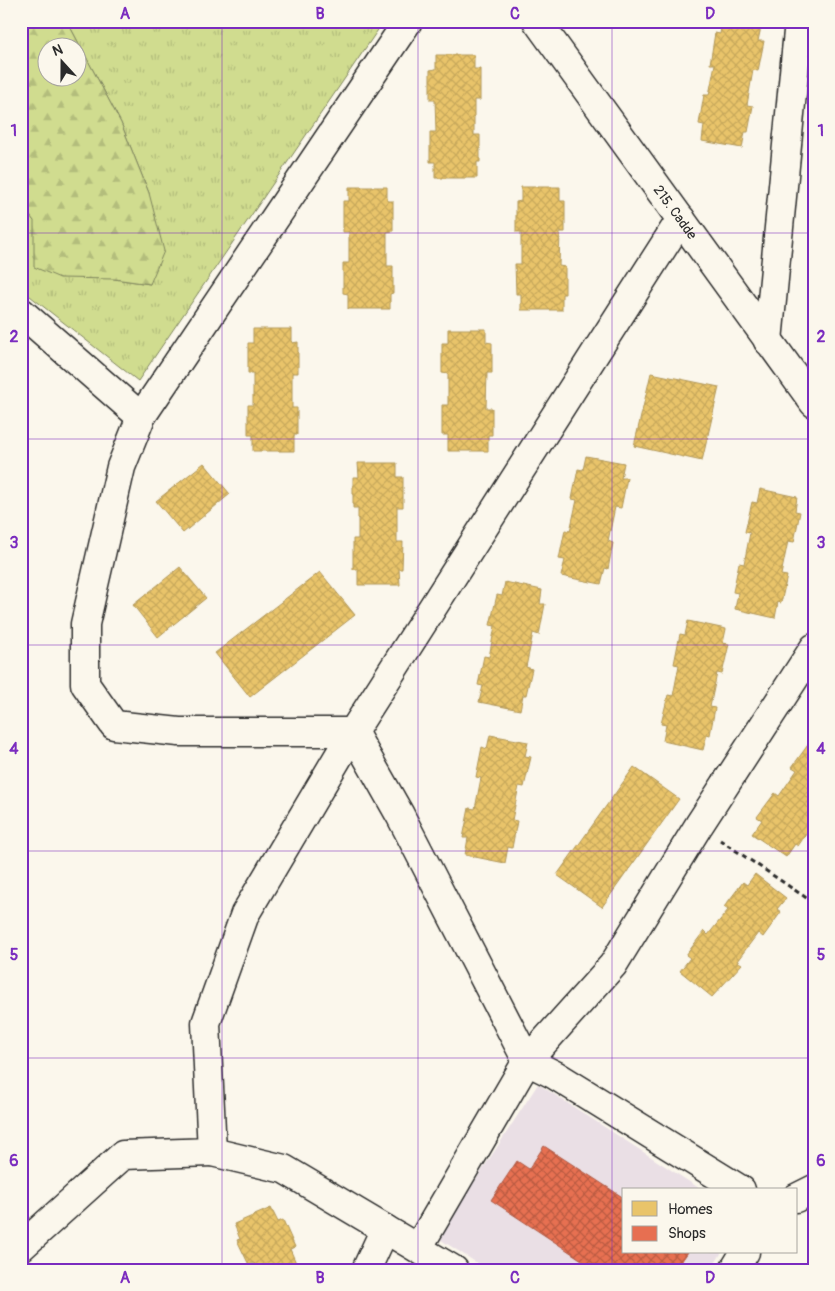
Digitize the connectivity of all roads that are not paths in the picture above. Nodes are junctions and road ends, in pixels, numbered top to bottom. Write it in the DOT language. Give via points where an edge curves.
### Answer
graph roads {
  1 [pos="408,21"];
  2 [pos="537,21"];
  3 [pos="800,21"];
  4 [pos="680,219"];
  5 [pos="21,312"];
  6 [pos="768,342"];
  7 [pos="814,403"];
  8 [pos="141,417"];
  9 [pos="814,648"];
  10 [pos="353,732"];
  11 [pos="527,1061"];
  12 [pos="212,1152"];
  13 [pos="738,1188"];
  14 [pos="814,1189"];
  15 [pos="798,1197"];
  16 [pos="385,1229"];
  17 [pos="21,1247"];
  18 [pos="418,1248"];
  19 [pos="744,1254"];
  20 [pos="366,1270"];
  21 [pos="454,1270"];
  22 [pos="734,1270"];
  1 -- 8 [label="street"];
  2 -- 4 [label="street, 215. Cadde"];
  3 -- 6 [label="street"];
  4 -- 6 [label="street, 215. Cadde"];
  4 -- 10 [label="street"];
  5 -- 8 [label="street"];
  6 -- 7 [label="street, 215. Cadde"];
  8 -- 10 [label="street" via="120,466 86,624 85,684 114,725 179,732"];
  9 -- 11 [label="street" via="613,965"];
  10 -- 11 [label="street" via="400,815"];
  10 -- 12 [label="street" via="245,914 206,1023"];
  11 -- 13 [label="street"];
  11 -- 18 [label="street"];
  12 -- 16 [label="street" via="284,1169"];
  12 -- 17 [label="street" via="123,1156"];
  14 -- 15 [label="street"];
  16 -- 18 [label="street"];
  16 -- 20 [label="street"];
  18 -- 21 [label="street"];
  19 -- 22 [label="street"];
}
